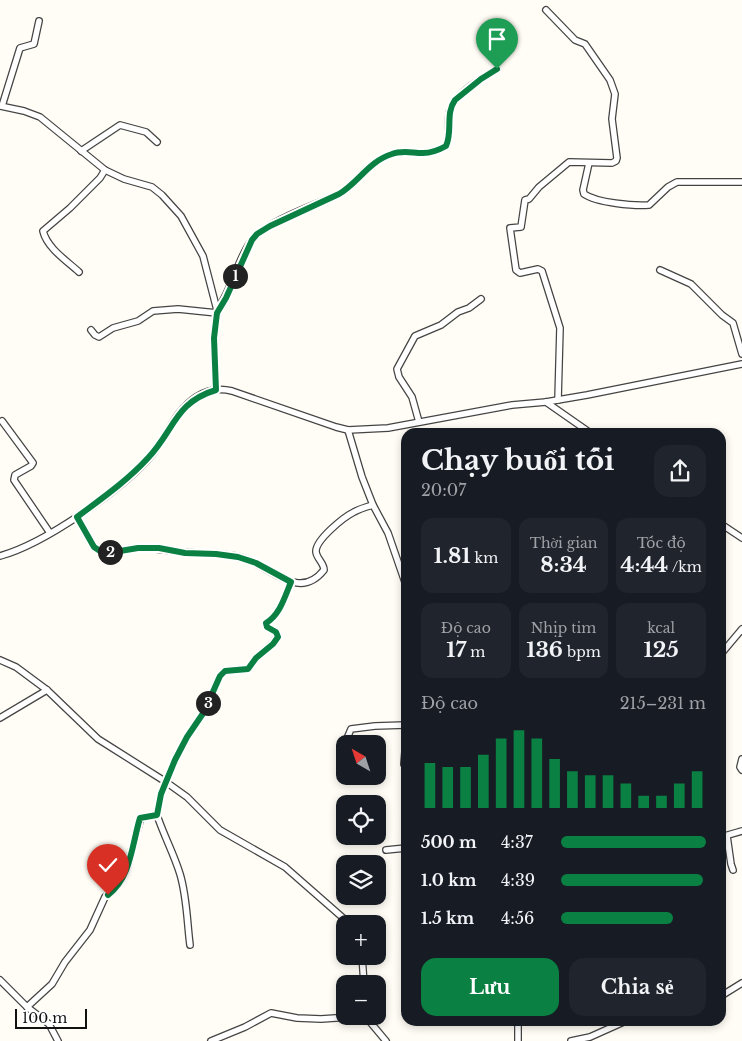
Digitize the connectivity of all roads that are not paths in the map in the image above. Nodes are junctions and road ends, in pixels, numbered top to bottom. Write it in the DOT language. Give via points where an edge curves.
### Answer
graph roads {
  1 [pos="546,10"];
  2 [pos="39,21"];
  3 [pos="497,69"];
  4 [pos="1,106"];
  5 [pos="157,142"];
  6 [pos="81,151"];
  7 [pos="589,163"];
  8 [pos="105,170"];
  9 [pos="742,182"];
  10 [pos="660,270"];
  11 [pos="79,272"];
  12 [pos="481,299"];
  13 [pos="217,311"];
  14 [pos="91,330"];
  15 [pos="742,354"];
  16 [pos="742,364"];
  17 [pos="216,390"];
  18 [pos="558,400"];
  19 [pos="546,402"];
  20 [pos="2,421"];
  21 [pos="419,422"];
  22 [pos="583,428"];
  23 [pos="348,430"];
  24 [pos="373,504"];
  25 [pos="77,517"];
  26 [pos="726,527"];
  27 [pos="50,532"];
  28 [pos="742,538"];
  29 [pos="0,556"];
  30 [pos="401,571"];
  31 [pos="291,582"];
  32 [pos="742,629"];
  33 [pos="726,648"];
  34 [pos="0,660"];
  35 [pos="47,690"];
  36 [pos="0,718"];
  37 [pos="401,725"];
  38 [pos="348,735"];
  39 [pos="742,759"];
  40 [pos="742,770"];
  41 [pos="166,782"];
  42 [pos="157,815"];
  43 [pos="742,831"];
  44 [pos="726,835"];
  45 [pos="726,844"];
  46 [pos="401,848"];
  47 [pos="386,850"];
  48 [pos="733,870"];
  49 [pos="340,915"];
  50 [pos="190,945"];
  51 [pos="0,980"];
  52 [pos="742,983"];
  53 [pos="726,993"];
  54 [pos="27,1007"];
  55 [pos="336,1018"];
  56 [pos="373,1025"];
  57 [pos="518,1026"];
  58 [pos="615,1026"];
  59 [pos="58,1041"];
  60 [pos="211,1041"];
  61 [pos="386,1041"];
  62 [pos="518,1041"];
  63 [pos="571,1041"];
  1 -- 7 [label="street" via="575,40 585,44 614,90 612,118 617,159 612,163"];
  2 -- 4 [label="street" via="34,44 20,48"];
  3 -- 13 [label="street" via="452,104 446,146 424,153 390,154 366,169 348,189 257,234"];
  4 -- 6 [label="street" via="40,118"];
  5 -- 6 [label="street" via="146,132 120,125"];
  6 -- 8 [label="street"];
  7 -- 9 [label="street" via="582,190 584,194 620,204 649,205 677,182"];
  7 -- 18 [label="street" via="574,161 565,164 524,200 521,227 510,228 516,270 520,273 542,271 560,324"];
  8 -- 11 [label="street" via="70,208 43,231 57,252"];
  8 -- 13 [label="street" via="152,187 181,216 203,256"];
  10 -- 15 [label="street" via="691,284 733,323"];
  12 -- 21 [label="street" via="441,325 415,336 401,362 398,375 412,397"];
  13 -- 14 [label="street" via="160,310 113,328 99,337"];
  13 -- 17 [label="street" via="214,338"];
  16 -- 18 [label="street"];
  17 -- 23 [label="street" via="232,391"];
  17 -- 25 [label="street" via="190,402 147,460"];
  18 -- 19 [label="street"];
  19 -- 21 [label="street"];
  19 -- 22 [label="street"];
  20 -- 27 [label="street" via="33,463 15,475 14,480"];
  21 -- 23 [label="street"];
  23 -- 24 [label="street"];
  24 -- 30 [label="street"];
  24 -- 31 [label="street" via="353,512 324,536 316,549 324,570 316,579 305,584"];
  25 -- 27 [label="street"];
  25 -- 31 [label="street" via="94,547 100,551 159,548 238,557"];
  26 -- 28 [label="street"];
  27 -- 29 [label="street"];
  31 -- 41 [label="street" via="274,617 266,623 278,637 248,669 225,671 220,676"];
  32 -- 33 [label="street"];
  34 -- 35 [label="street" via="16,667"];
  35 -- 36 [label="street"];
  35 -- 41 [label="street" via="98,739"];
  37 -- 38 [label="street" via="351,729"];
  39 -- 40 [label="street"];
  41 -- 42 [label="street"];
  41 -- 49 [label="street" via="220,830 285,867"];
  42 -- 50 [label="street" via="180,875"];
  42 -- 54 [label="street" via="140,818 119,884 105,897 90,930 52,984"];
  43 -- 44 [label="street"];
  45 -- 48 [label="street"];
  46 -- 47 [label="street"];
  51 -- 54 [label="street"];
  52 -- 53 [label="street"];
  54 -- 59 [label="street" via="49,1024"];
  55 -- 60 [label="street" via="297,1018 267,1013 245,1027"];
  56 -- 61 [label="street"];
  57 -- 62 [label="street"];
  58 -- 63 [label="street"];
}
